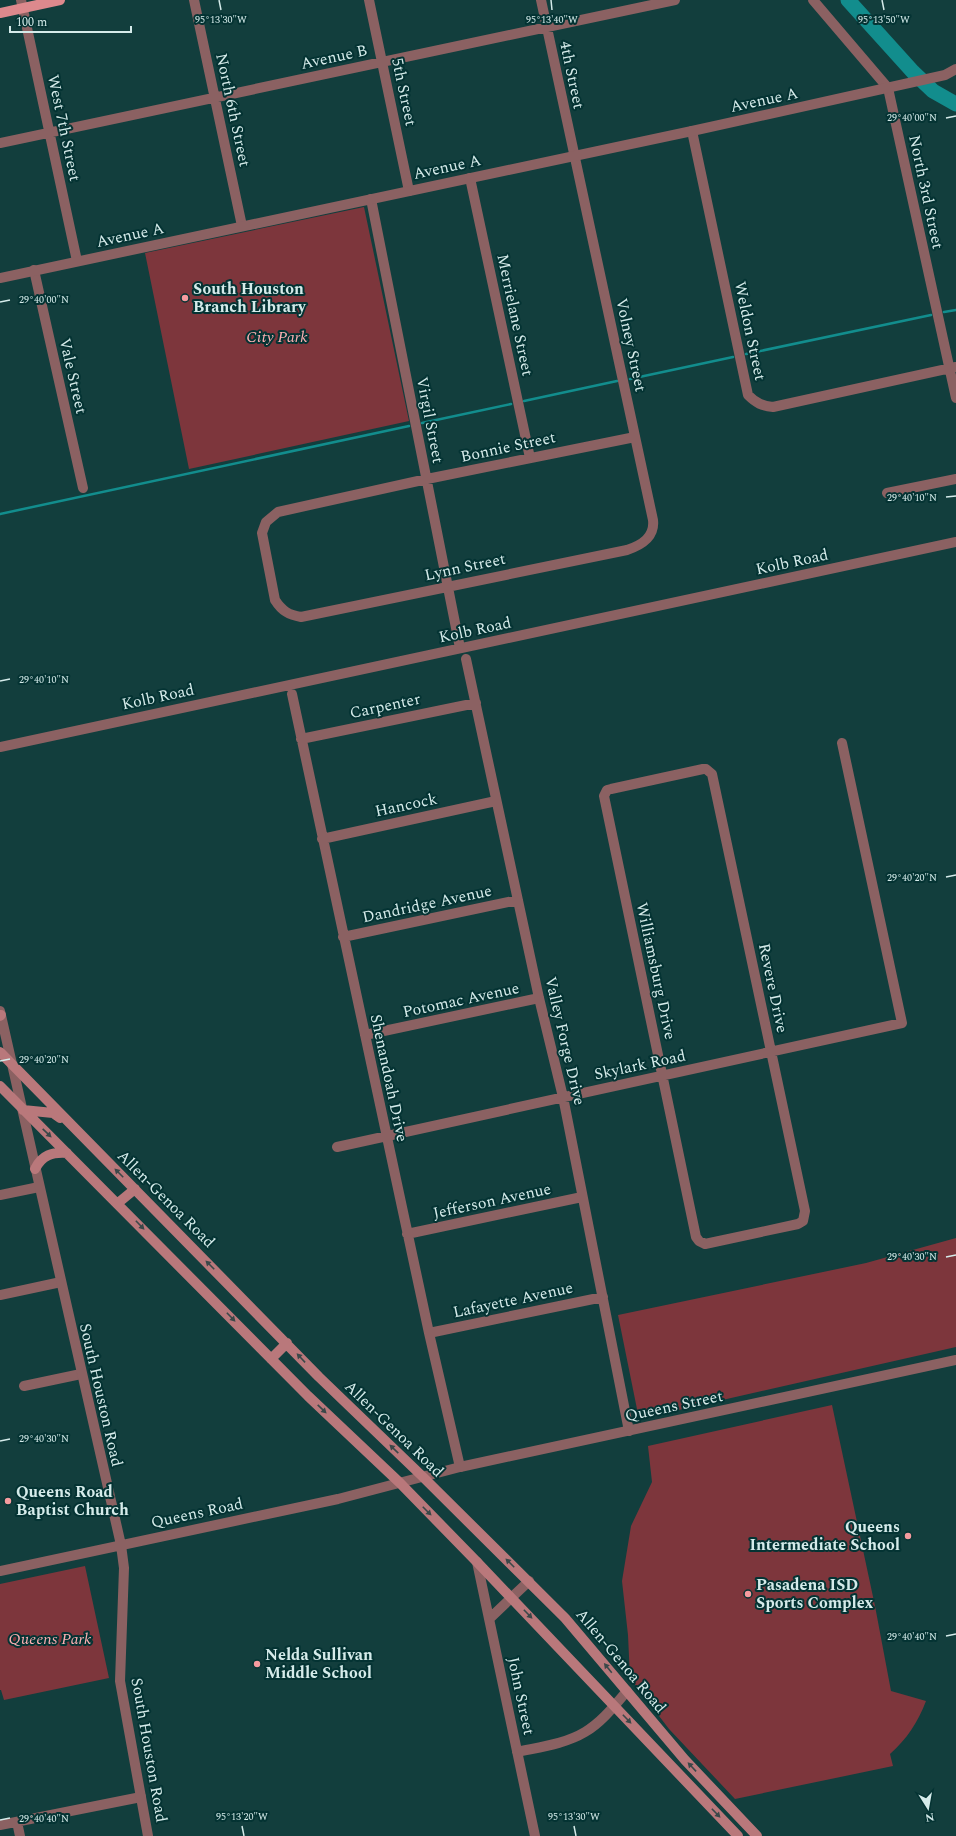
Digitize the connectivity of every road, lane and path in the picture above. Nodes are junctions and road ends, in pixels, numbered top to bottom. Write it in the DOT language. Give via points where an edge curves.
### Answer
graph roads {
  1 [pos="60,0"];
  2 [pos="194,0"];
  3 [pos="369,0"];
  4 [pos="541,0"];
  5 [pos="675,0"];
  6 [pos="813,0"];
  7 [pos="22,4"];
  8 [pos="0,13"];
  9 [pos="547,27"];
  10 [pos="382,62"];
  11 [pos="956,69"];
  12 [pos="888,88"];
  13 [pos="215,98"];
  14 [pos="692,131"];
  15 [pos="49,133"];
  16 [pos="0,143"];
  17 [pos="574,155"];
  18 [pos="470,178"];
  19 [pos="409,191"];
  20 [pos="371,199"];
  21 [pos="242,226"];
  22 [pos="77,261"];
  23 [pos="34,270"];
  24 [pos="0,278"];
  25 [pos="953,367"];
  26 [pos="956,398"];
  27 [pos="635,437"];
  28 [pos="530,458"];
  29 [pos="427,479"];
  30 [pos="956,479"];
  31 [pos="83,488"];
  32 [pos="888,493"];
  33 [pos="647,539"];
  34 [pos="956,542"];
  35 [pos="448,586"];
  36 [pos="286,612"];
  37 [pos="460,648"];
  38 [pos="466,659"];
  39 [pos="292,694"];
  40 [pos="476,703"];
  41 [pos="301,739"];
  42 [pos="842,743"];
  43 [pos="0,746"];
  44 [pos="650,780"];
  45 [pos="496,801"];
  46 [pos="322,839"];
  47 [pos="518,900"];
  48 [pos="343,937"];
  49 [pos="540,998"];
  50 [pos="0,1014"];
  51 [pos="365,1036"];
  52 [pos="0,1052"];
  53 [pos="772,1052"];
  54 [pos="0,1063"];
  55 [pos="11,1063"];
  56 [pos="663,1076"];
  57 [pos="0,1086"];
  58 [pos="563,1097"];
  59 [pos="23,1110"];
  60 [pos="73,1127"];
  61 [pos="387,1136"];
  62 [pos="337,1147"];
  63 [pos="67,1153"];
  64 [pos="35,1169"];
  65 [pos="39,1187"];
  66 [pos="135,1188"];
  67 [pos="0,1195"];
  68 [pos="582,1196"];
  69 [pos="118,1203"];
  70 [pos="408,1234"];
  71 [pos="753,1234"];
  72 [pos="61,1282"];
  73 [pos="0,1295"];
  74 [pos="603,1297"];
  75 [pos="428,1333"];
  76 [pos="287,1343"];
  77 [pos="271,1358"];
  78 [pos="956,1360"];
  79 [pos="81,1374"];
  80 [pos="24,1386"];
  81 [pos="629,1431"];
  82 [pos="460,1467"];
  83 [pos="422,1476"];
  84 [pos="400,1483"];
  85 [pos="121,1544"];
  86 [pos="477,1562"];
  87 [pos="0,1571"];
  88 [pos="529,1581"];
  89 [pos="511,1597"];
  90 [pos="489,1619"];
  91 [pos="627,1691"];
  92 [pos="614,1706"];
  93 [pos="517,1752"];
  94 [pos="141,1797"];
  95 [pos="17,1822"];
  96 [pos="0,1825"];
  97 [pos="20,1836"];
  98 [pos="148,1836"];
  99 [pos="535,1836"];
  100 [pos="738,1836"];
  101 [pos="757,1836"];
  1 -- 7 [label="main road"];
  2 -- 13 [label="street, North 6th Street"];
  3 -- 10 [label="street, 5th Street"];
  4 -- 9 [label="street, 4th Street"];
  5 -- 9 [label="street, Avenue B"];
  6 -- 12 [label="street, North 3rd Street"];
  7 -- 8 [label="main road"];
  7 -- 15 [label="street, West 7th Street"];
  9 -- 10 [label="street, Avenue B"];
  9 -- 17 [label="street, 4th Street"];
  10 -- 13 [label="street, Avenue B"];
  10 -- 19 [label="street, 5th Street"];
  11 -- 12 [label="street, Avenue A" via="945,75"];
  12 -- 14 [label="street, Avenue A"];
  12 -- 25 [label="street, North 3rd Street"];
  13 -- 15 [label="street, Avenue B"];
  13 -- 21 [label="street, North 6th Street"];
  14 -- 17 [label="street, Avenue A"];
  14 -- 25 [label="street, Weldon Street" via="748,395 754,402 773,407"];
  15 -- 16 [label="street, Avenue B"];
  15 -- 22 [label="street, West 7th Street"];
  17 -- 18 [label="street, Avenue A"];
  17 -- 27 [label="street, Volney Street"];
  18 -- 19 [label="street, Avenue A"];
  18 -- 28 [label="street, Merrielane Street"];
  19 -- 20 [label="street, Avenue A"];
  20 -- 21 [label="street, Avenue A"];
  20 -- 29 [label="street, Virgil Street"];
  21 -- 22 [label="street, Avenue A"];
  22 -- 23 [label="street, Avenue A"];
  23 -- 24 [label="street, Avenue A"];
  23 -- 31 [label="street, Vale Street"];
  25 -- 26 [label="street, North 3rd Street"];
  27 -- 28 [label="street, Bonnie Street"];
  27 -- 33 [label="street, Volney Street" via="654,527"];
  28 -- 29 [label="street, Bonnie Street"];
  29 -- 35 [label="street, Virgil Street"];
  29 -- 36 [label="street, Bonnie Street" via="285,510 270,517 262,533 275,600"];
  30 -- 32 [label="street"];
  33 -- 35 [label="street, Lynn Street" via="627,550"];
  34 -- 37 [label="street, Kolb Road"];
  35 -- 36 [label="street, Lynn Street" via="301,617"];
  35 -- 37 [label="street, Virgil Street"];
  37 -- 43 [label="street, Kolb Road"];
  38 -- 40 [label="street, Valley Forge Drive"];
  39 -- 41 [label="street, Shenandoah Drive"];
  40 -- 41 [label="street, Carpenter"];
  40 -- 45 [label="street, Valley Forge Drive"];
  41 -- 46 [label="street, Shenandoah Drive"];
  42 -- 53 [label="street, Skylark Road" via="902,1023"];
  44 -- 53 [label="street, Revere Drive" via="702,769 712,774"];
  44 -- 56 [label="street, Williamsburg Drive" via="607,790 604,796"];
  45 -- 46 [label="street, Hancock"];
  45 -- 47 [label="street, Valley Forge Drive"];
  46 -- 48 [label="street, Shenandoah Drive"];
  47 -- 48 [label="street, Dandridge Avenue"];
  47 -- 49 [label="street, Valley Forge Drive"];
  48 -- 51 [label="street, Shenandoah Drive"];
  49 -- 51 [label="street, Potomac Avenue"];
  49 -- 58 [label="street, Valley Forge Drive"];
  50 -- 55 [label="street, South Houston Road"];
  51 -- 61 [label="street, Shenandoah Drive"];
  52 -- 55 [label="main road, Allen-Genoa Road"];
  53 -- 56 [label="street, Skylark Road"];
  53 -- 71 [label="street, Revere Drive" via="805,1216 798,1224"];
  54 -- 55 [label="main road"];
  55 -- 59 [label="street, South Houston Road"];
  55 -- 60 [label="main road, Allen-Genoa Road"];
  56 -- 58 [label="street, Skylark Road"];
  56 -- 71 [label="street, Williamsburg Drive" via="696,1237 705,1244"];
  57 -- 59 [label="main road, Allen-Genoa Road"];
  58 -- 61 [label="street, Skylark Road"];
  58 -- 68 [label="street, Valley Forge Drive"];
  59 -- 60 [label="main road" via="52,1113"];
  59 -- 63 [label="main road, Allen-Genoa Road, one-way"];
  59 -- 64 [label="street, South Houston Road"];
  66 -- 60 [label="main road, Allen-Genoa Road, one-way"];
  61 -- 62 [label="street, Skylark Road"];
  61 -- 70 [label="street, Shenandoah Drive"];
  63 -- 64 [label="main road" via="54,1152 45,1156"];
  63 -- 69 [label="main road, Allen-Genoa Road"];
  64 -- 65 [label="street, South Houston Road"];
  65 -- 67 [label="street"];
  65 -- 72 [label="street, South Houston Road"];
  66 -- 69 [label="main road"];
  76 -- 66 [label="main road, Allen-Genoa Road, one-way"];
  68 -- 70 [label="street, Jefferson Avenue"];
  68 -- 74 [label="street, Valley Forge Drive"];
  69 -- 77 [label="main road, Allen-Genoa Road, one-way"];
  70 -- 75 [label="street, Shenandoah Drive"];
  72 -- 73 [label="street"];
  72 -- 79 [label="street, South Houston Road"];
  74 -- 75 [label="street, Lafayette Avenue"];
  74 -- 81 [label="street, Valley Forge Drive"];
  75 -- 82 [label="street, Shenandoah Drive"];
  76 -- 77 [label="main road"];
  83 -- 76 [label="main road, Allen-Genoa Road, one-way"];
  77 -- 84 [label="main road, Allen-Genoa Road, one-way"];
  78 -- 81 [label="street, Queens Street"];
  79 -- 80 [label="street"];
  79 -- 85 [label="street, South Houston Road"];
  81 -- 82 [label="street, Queens Street"];
  82 -- 83 [label="street, Queens Street"];
  83 -- 84 [label="street, Queens Street"];
  88 -- 83 [label="main road, Allen-Genoa Road, one-way"];
  84 -- 85 [label="street, Queens Road" via="338,1499"];
  84 -- 86 [label="main road, Allen-Genoa Road, one-way"];
  85 -- 87 [label="street, Queens Road"];
  85 -- 94 [label="street, South Houston Road" via="124,1568 120,1681"];
  86 -- 89 [label="main road, Allen-Genoa Road"];
  86 -- 90 [label="street, John Street"];
  88 -- 89 [label="street"];
  91 -- 88 [label="main road, Allen-Genoa Road, one-way" via="585,1640"];
  89 -- 90 [label="street"];
  89 -- 92 [label="main road, Allen-Genoa Road, one-way"];
  90 -- 93 [label="street, John Street"];
  91 -- 92 [label="street"];
  101 -- 91 [label="main road, Allen-Genoa Road, one-way" via="685,1760"];
  92 -- 93 [label="street" via="585,1732 559,1743"];
  92 -- 100 [label="main road, Allen-Genoa Road, one-way"];
  93 -- 99 [label="street, John Street"];
  94 -- 95 [label="street"];
  94 -- 98 [label="street, South Houston Road"];
  95 -- 96 [label="street"];
  95 -- 97 [label="street"];
}
